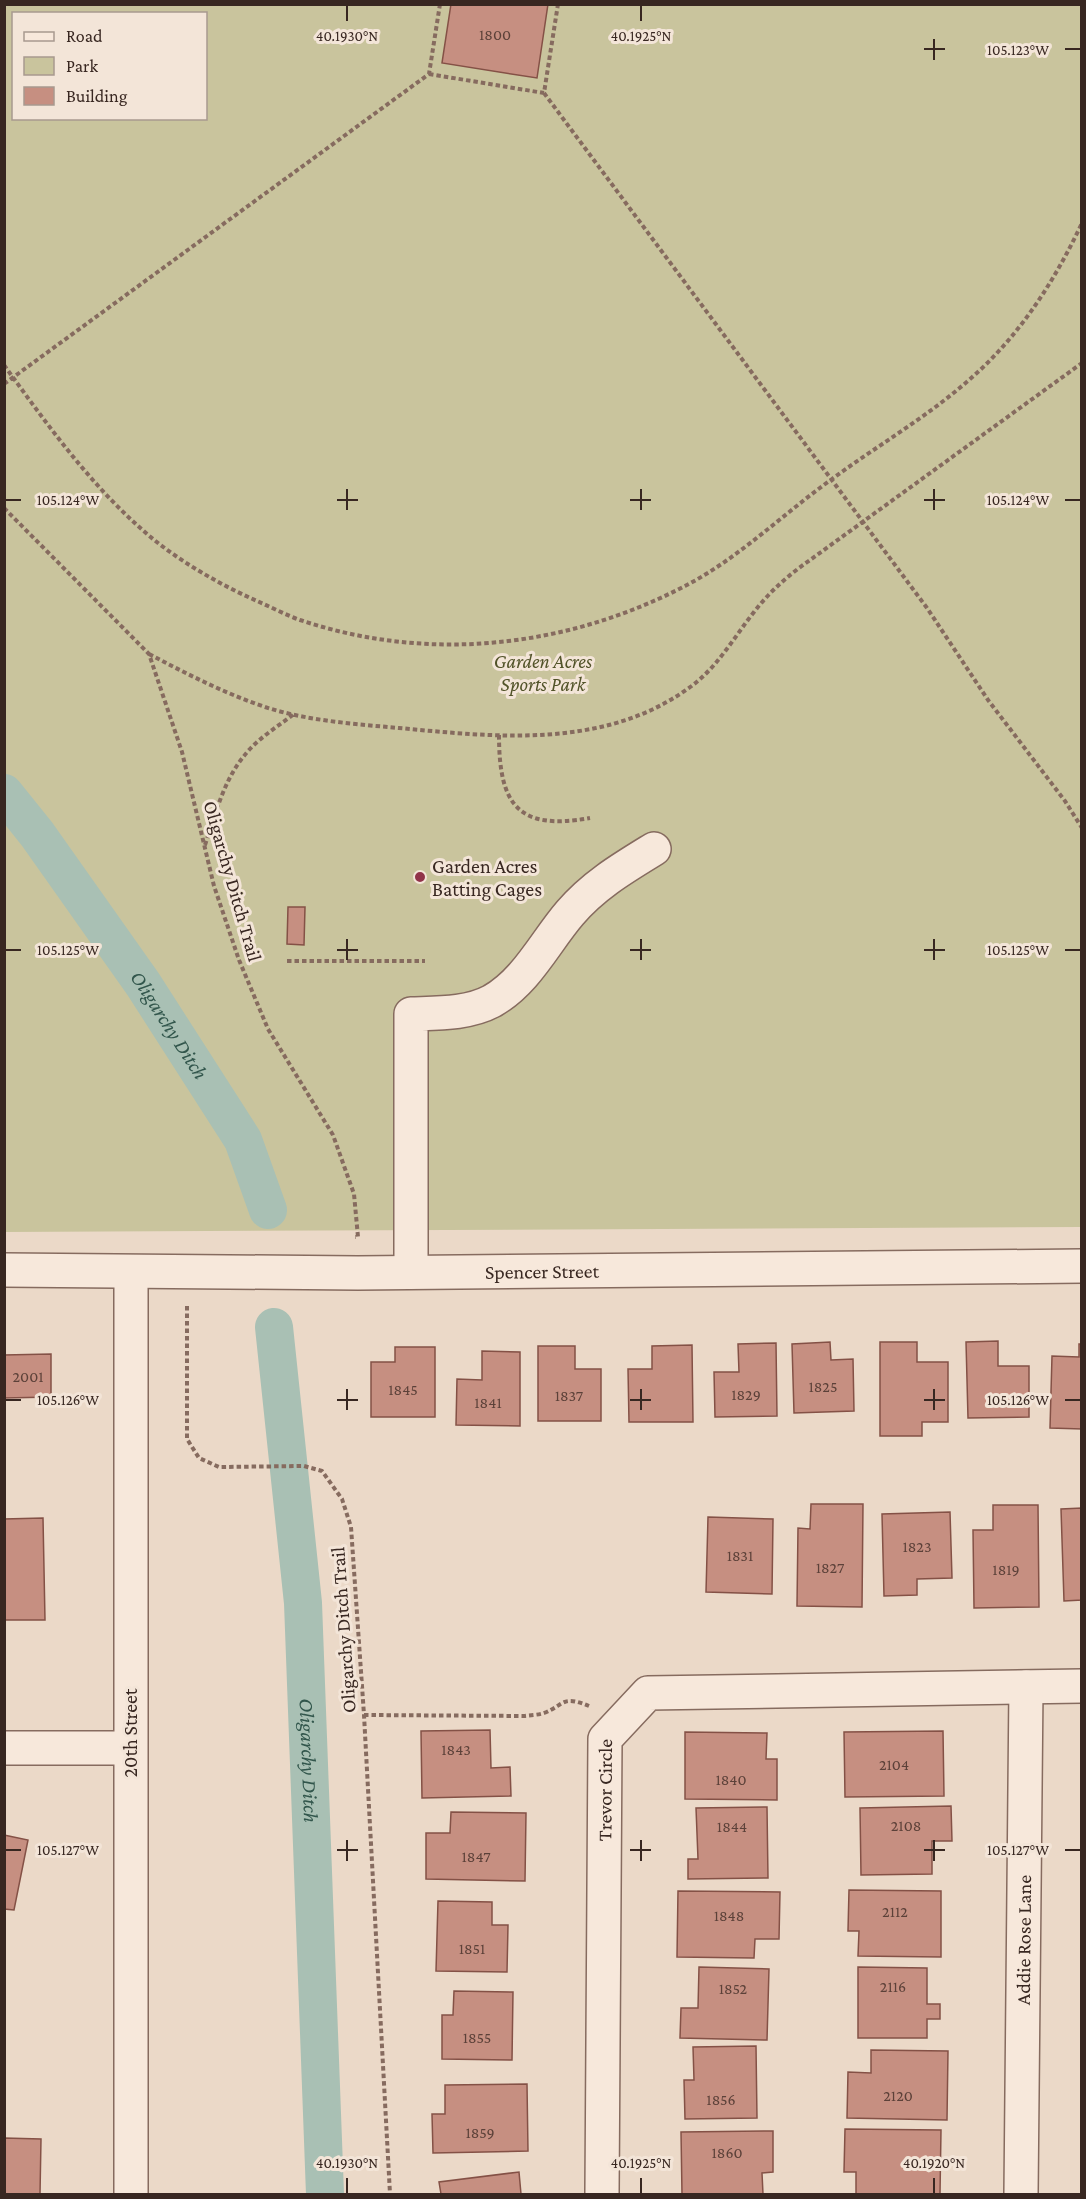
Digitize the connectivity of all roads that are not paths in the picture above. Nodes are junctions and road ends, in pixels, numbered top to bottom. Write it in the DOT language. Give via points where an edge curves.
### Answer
graph roads {
  1 [pos="654,849"];
  2 [pos="1082,1266"];
  3 [pos="4,1270"];
  4 [pos="130,1272"];
  5 [pos="411,1272"];
  6 [pos="1082,1686"];
  7 [pos="1026,1687"];
  8 [pos="4,1748"];
  9 [pos="130,1748"];
  10 [pos="131,2194"];
  11 [pos="602,2194"];
  12 [pos="1021,2194"];
  1 -- 5 [label="street" via="590,892 511,987 492,1001 472,1008 411,1014"];
  2 -- 5 [label="street, Spencer Street"];
  3 -- 4 [label="street, Spencer Street"];
  4 -- 5 [label="street, Spencer Street"];
  4 -- 9 [label="street, 20th Street"];
  6 -- 7 [label="street, Trevor Circle"];
  7 -- 11 [label="street, Trevor Circle" via="648,1693 605,1739"];
  7 -- 12 [label="street, Addie Rose Lane"];
  8 -- 9 [label="street"];
  9 -- 10 [label="street, 20th Street"];
}
